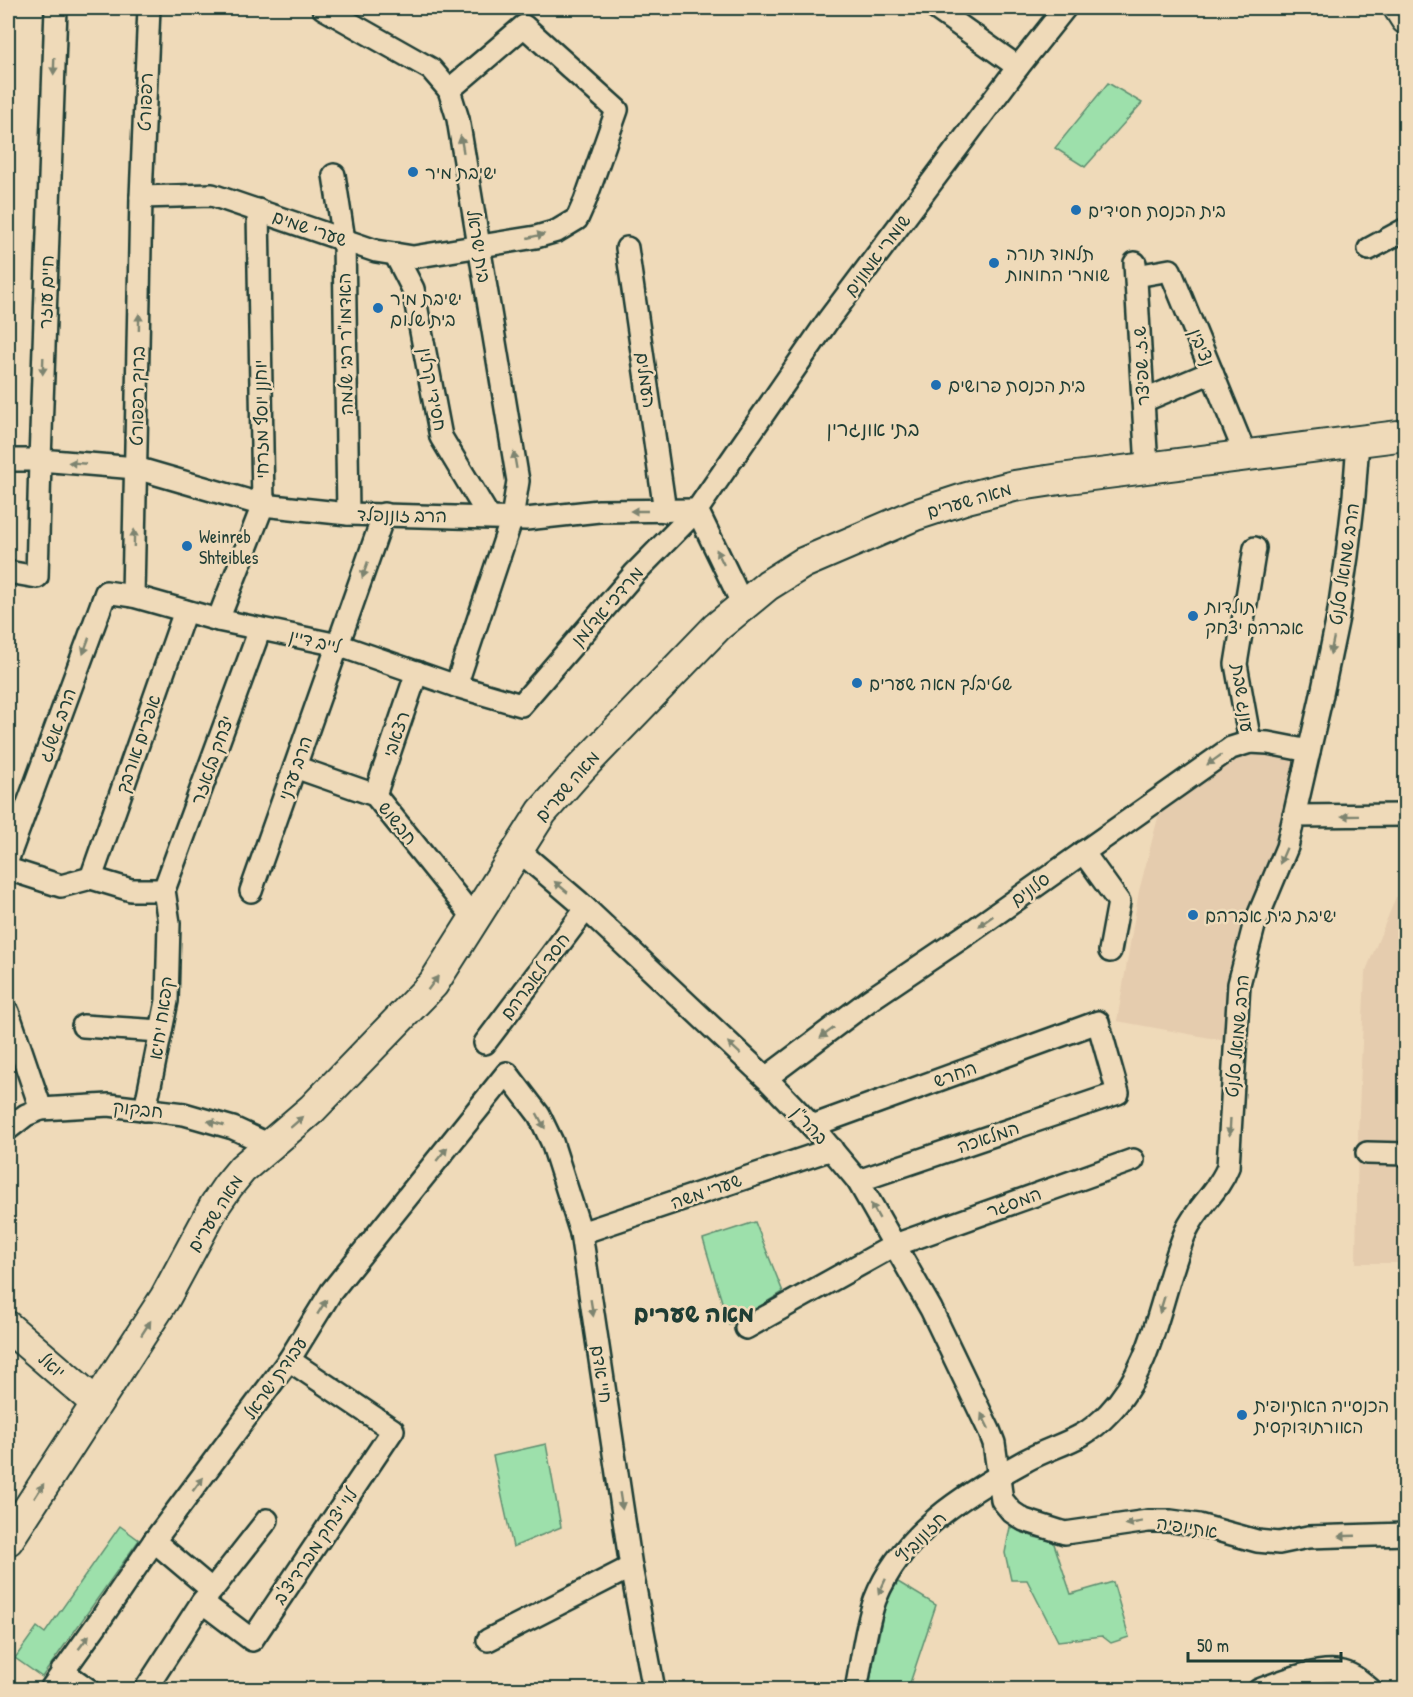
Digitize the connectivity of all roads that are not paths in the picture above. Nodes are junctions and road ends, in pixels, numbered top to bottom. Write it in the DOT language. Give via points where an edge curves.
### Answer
graph roads {
  1 [pos="57,8"];
  2 [pos="149,8"];
  3 [pos="323,8"];
  4 [pos="935,8"];
  5 [pos="1065,8"];
  6 [pos="1399,8"];
  7 [pos="1406,19"];
  8 [pos="1018,67"];
  9 [pos="449,90"];
  10 [pos="334,175"];
  11 [pos="141,197"];
  12 [pos="258,210"];
  13 [pos="1406,229"];
  14 [pos="344,240"];
  15 [pos="478,246"];
  16 [pos="627,248"];
  17 [pos="1369,249"];
  18 [pos="395,254"];
  19 [pos="1136,270"];
  20 [pos="1212,372"];
  21 [pos="1143,401"];
  22 [pos="1406,435"];
  23 [pos="1358,442"];
  24 [pos="1246,456"];
  25 [pos="8,460"];
  26 [pos="40,460"];
  27 [pos="136,468"];
  28 [pos="1147,468"];
  29 [pos="263,505"];
  30 [pos="697,510"];
  31 [pos="665,511"];
  32 [pos="348,514"];
  33 [pos="384,514"];
  34 [pos="489,517"];
  35 [pos="512,518"];
  36 [pos="1254,548"];
  37 [pos="8,572"];
  38 [pos="106,592"];
  39 [pos="133,596"];
  40 [pos="743,605"];
  41 [pos="185,611"];
  42 [pos="218,620"];
  43 [pos="260,629"];
  44 [pos="338,645"];
  45 [pos="417,672"];
  46 [pos="456,686"];
  47 [pos="521,705"];
  48 [pos="1250,742"];
  49 [pos="1309,751"];
  50 [pos="295,767"];
  51 [pos="375,795"];
  52 [pos="1406,815"];
  53 [pos="1294,816"];
  54 [pos="517,849"];
  55 [pos="1083,852"];
  56 [pos="8,858"];
  57 [pos="8,869"];
  58 [pos="91,878"];
  59 [pos="164,890"];
  60 [pos="251,891"];
  61 [pos="586,909"];
  62 [pos="474,918"];
  63 [pos="1110,951"];
  64 [pos="8,1012"];
  65 [pos="83,1026"];
  66 [pos="161,1031"];
  67 [pos="484,1043"];
  68 [pos="507,1073"];
  69 [pos="766,1078"];
  70 [pos="1118,1093"];
  71 [pos="41,1109"];
  72 [pos="145,1110"];
  73 [pos="812,1126"];
  74 [pos="8,1129"];
  75 [pos="270,1145"];
  76 [pos="831,1149"];
  77 [pos="1367,1153"];
  78 [pos="1406,1154"];
  79 [pos="1133,1160"];
  80 [pos="858,1181"];
  81 [pos="581,1233"];
  82 [pos="896,1245"];
  83 [pos="8,1327"];
  84 [pos="746,1328"];
  85 [pos="289,1360"];
  86 [pos="96,1403"];
  87 [pos="998,1477"];
  88 [pos="267,1520"];
  89 [pos="1406,1534"];
  90 [pos="8,1540"];
  91 [pos="154,1541"];
  92 [pos="631,1567"];
  93 [pos="207,1596"];
  94 [pos="488,1640"];
  95 [pos="62,1671"];
  96 [pos="50,1689"];
  97 [pos="89,1689"];
  98 [pos="145,1689"];
  99 [pos="654,1689"];
  100 [pos="856,1689"];
  101 [pos="1259,1689"];
  102 [pos="1371,1689"];
  1 -- 26 [label="street, חיים עוזר, one-way"];
  2 -- 11 [label="street, רפפורט"];
  3 -- 9 [label="street, בית ישראל" via="430,69"];
  4 -- 8 [label="street"];
  5 -- 8 [label="street, שומרי אמונים"];
  6 -- 7 [label="street"];
  8 -- 30 [label="street, שומרי אמונים" via="829,319"];
  15 -- 9 [label="street, בית ישראל, one-way" via="458,119"];
  15 -- 9 [label="street, שערי שמים, one-way" via="536,237 577,219 617,110 524,26"];
  10 -- 14 [label="street, האדמו\"ר רבי שלמה"];
  11 -- 12 [label="street, שערי שמים" via="212,195"];
  27 -- 11 [label="street, ברוך רפפורט, one-way"];
  12 -- 14 [label="street, שערי שמים"];
  12 -- 29 [label="street, יוחנן יוסף מזרחי"];
  13 -- 17 [label="street"];
  14 -- 18 [label="street, שערי שמים"];
  14 -- 32 [label="street, האדמו\"ר רבי שלמה"];
  15 -- 18 [label="street, שערי שמים" via="413,257"];
  35 -- 15 [label="street, בית ישראל, one-way" via="518,481"];
  16 -- 31 [label="street, העמלים"];
  18 -- 34 [label="street, חסידי קרלין" via="413,290 441,437"];
  19 -- 20 [label="street, נציבין" via="1170,270"];
  19 -- 21 [label="street, ש.ז. שפיצר"];
  20 -- 21 [label="street"];
  20 -- 24 [label="street, נציבין"];
  21 -- 28 [label="street, ש.ז. שפיצר"];
  22 -- 23 [label="street, מאה שערים"];
  23 -- 24 [label="street, מאה שערים"];
  23 -- 49 [label="street, הרב שמואל סלנט, one-way" via="1339,607"];
  24 -- 28 [label="street, מאה שערים"];
  25 -- 26 [label="street, הרב זוננפלד"];
  27 -- 26 [label="street, הרב זוננפלד, one-way"];
  26 -- 37 [label="street, חיים עוזר" via="37,577"];
  27 -- 29 [label="street, הרב זוננפלד"];
  39 -- 27 [label="street, ברוך רפפורט, one-way"];
  28 -- 40 [label="street, מאה שערים" via="1014,486 949,503 803,563"];
  29 -- 32 [label="street, הרב זוננפלד"];
  29 -- 42 [label="street, יוחנן יוסף מזרחי"];
  30 -- 31 [label="street, הרב זוננפלד"];
  40 -- 30 [label="street, one-way"];
  30 -- 47 [label="street, מרדכי אדלמן" via="635,573"];
  31 -- 35 [label="street, הרב זוננפלד, one-way" via="599,511"];
  32 -- 33 [label="street, הרב זוננפלד"];
  33 -- 34 [label="street, הרב זוננפלד"];
  33 -- 44 [label="street, הרב עדני, one-way"];
  34 -- 35 [label="street, הרב זוננפלד"];
  35 -- 46 [label="street"];
  36 -- 48 [label="street, עונג שבת" via="1236,664"];
  38 -- 39 [label="street, לייב דיין"];
  38 -- 56 [label="street, הרב אשלג, one-way"];
  39 -- 41 [label="street, לייב דיין"];
  40 -- 54 [label="street, מאה שערים" via="581,768 542,812"];
  41 -- 42 [label="street, לייב דיין"];
  41 -- 58 [label="street, אפרים אורבך"];
  42 -- 43 [label="street, לייב דיין"];
  43 -- 44 [label="street, לייב דיין"];
  43 -- 59 [label="street, יצחק בלאזר"];
  44 -- 45 [label="street, לייב דיין"];
  44 -- 50 [label="street, הרב עדני"];
  45 -- 46 [label="street, לייב דיין"];
  45 -- 51 [label="street, רצאבי"];
  46 -- 47 [label="street, לייב דיין"];
  48 -- 49 [label="street, סלונים"];
  48 -- 55 [label="street, סלונים, one-way" via="1231,748"];
  49 -- 53 [label="street, הרב שמואל סלנט"];
  50 -- 51 [label="street, חבשוש"];
  50 -- 60 [label="street, הרב עדני"];
  51 -- 62 [label="street, חבשוש"];
  52 -- 53 [label="street, one-way"];
  53 -- 87 [label="street, הרב שמואל סלנט, one-way" via="1287,847 1254,926 1239,984 1228,1167 1187,1230 1143,1360 1117,1405 1087,1432"];
  61 -- 54 [label="street, בהר\"ן, one-way"];
  54 -- 62 [label="street, מאה שערים"];
  55 -- 63 [label="street" via="1119,903"];
  55 -- 69 [label="street, סלונים, one-way" via="871,999"];
  57 -- 58 [label="street" via="61,886"];
  58 -- 59 [label="street" via="131,890"];
  59 -- 66 [label="street, קפאח יחיא" via="169,923 168,984"];
  61 -- 67 [label="street, חסד לאברהם"];
  69 -- 61 [label="street, בהר\"ן, one-way"];
  75 -- 62 [label="street, מאה שערים, one-way" via="312,1109 427,990"];
  64 -- 71 [label="street"];
  65 -- 66 [label="street"];
  66 -- 72 [label="street, קפאח יחיא"];
  68 -- 81 [label="street, חיי אדם, one-way" via="539,1115 552,1142"];
  85 -- 68 [label="street, עבודת ישראל, one-way" via="331,1292"];
  69 -- 73 [label="street, בהר\"ן"];
  70 -- 73 [label="street, החרש" via="1098,1022"];
  70 -- 80 [label="street, המלאכה"];
  71 -- 72 [label="street, חבקוק" via="109,1105"];
  71 -- 74 [label="street, חבקוק"];
  75 -- 72 [label="street, חבקוק, one-way" via="232,1128 184,1114"];
  73 -- 76 [label="street, בהר\"ן"];
  86 -- 75 [label="street, מאה שערים, one-way" via="165,1299 215,1205 242,1169"];
  76 -- 80 [label="street, בהר\"ן"];
  76 -- 81 [label="street, שערי משה"];
  77 -- 78 [label="street"];
  79 -- 82 [label="street, המסגר"];
  82 -- 80 [label="street, בהר\"ן, one-way"];
  81 -- 92 [label="street, חיי אדם, one-way"];
  82 -- 84 [label="street, המסגר"];
  87 -- 82 [label="street, בהר\"ן, one-way" via="989,1430"];
  83 -- 86 [label="street, יואל"];
  91 -- 85 [label="street, עבודת ישראל, one-way"];
  85 -- 93 [label="street, לוי יצחק מברדיצ'ב" via="393,1430 252,1640"];
  90 -- 86 [label="street, מאה שערים, one-way"];
  89 -- 87 [label="street, אתיופיה, one-way" via="1308,1537 1280,1543 1171,1521 1065,1533 1024,1520 1012,1512 1002,1500"];
  87 -- 100 [label="street, חזונוביץ, one-way" via="951,1506 899,1555 875,1601"];
  88 -- 93 [label="street"];
  91 -- 93 [label="street, לוי יצחק מברדיצ'ב"];
  95 -- 91 [label="street, עבודת ישראל, one-way"];
  92 -- 94 [label="street"];
  92 -- 99 [label="street, חיי אדם"];
  93 -- 98 [label="street"];
  95 -- 96 [label="street, עבודת ישראל"];
  95 -- 97 [label="street"];
  101 -- 102 [label="street" via="1334,1671 1354,1676"];
}
